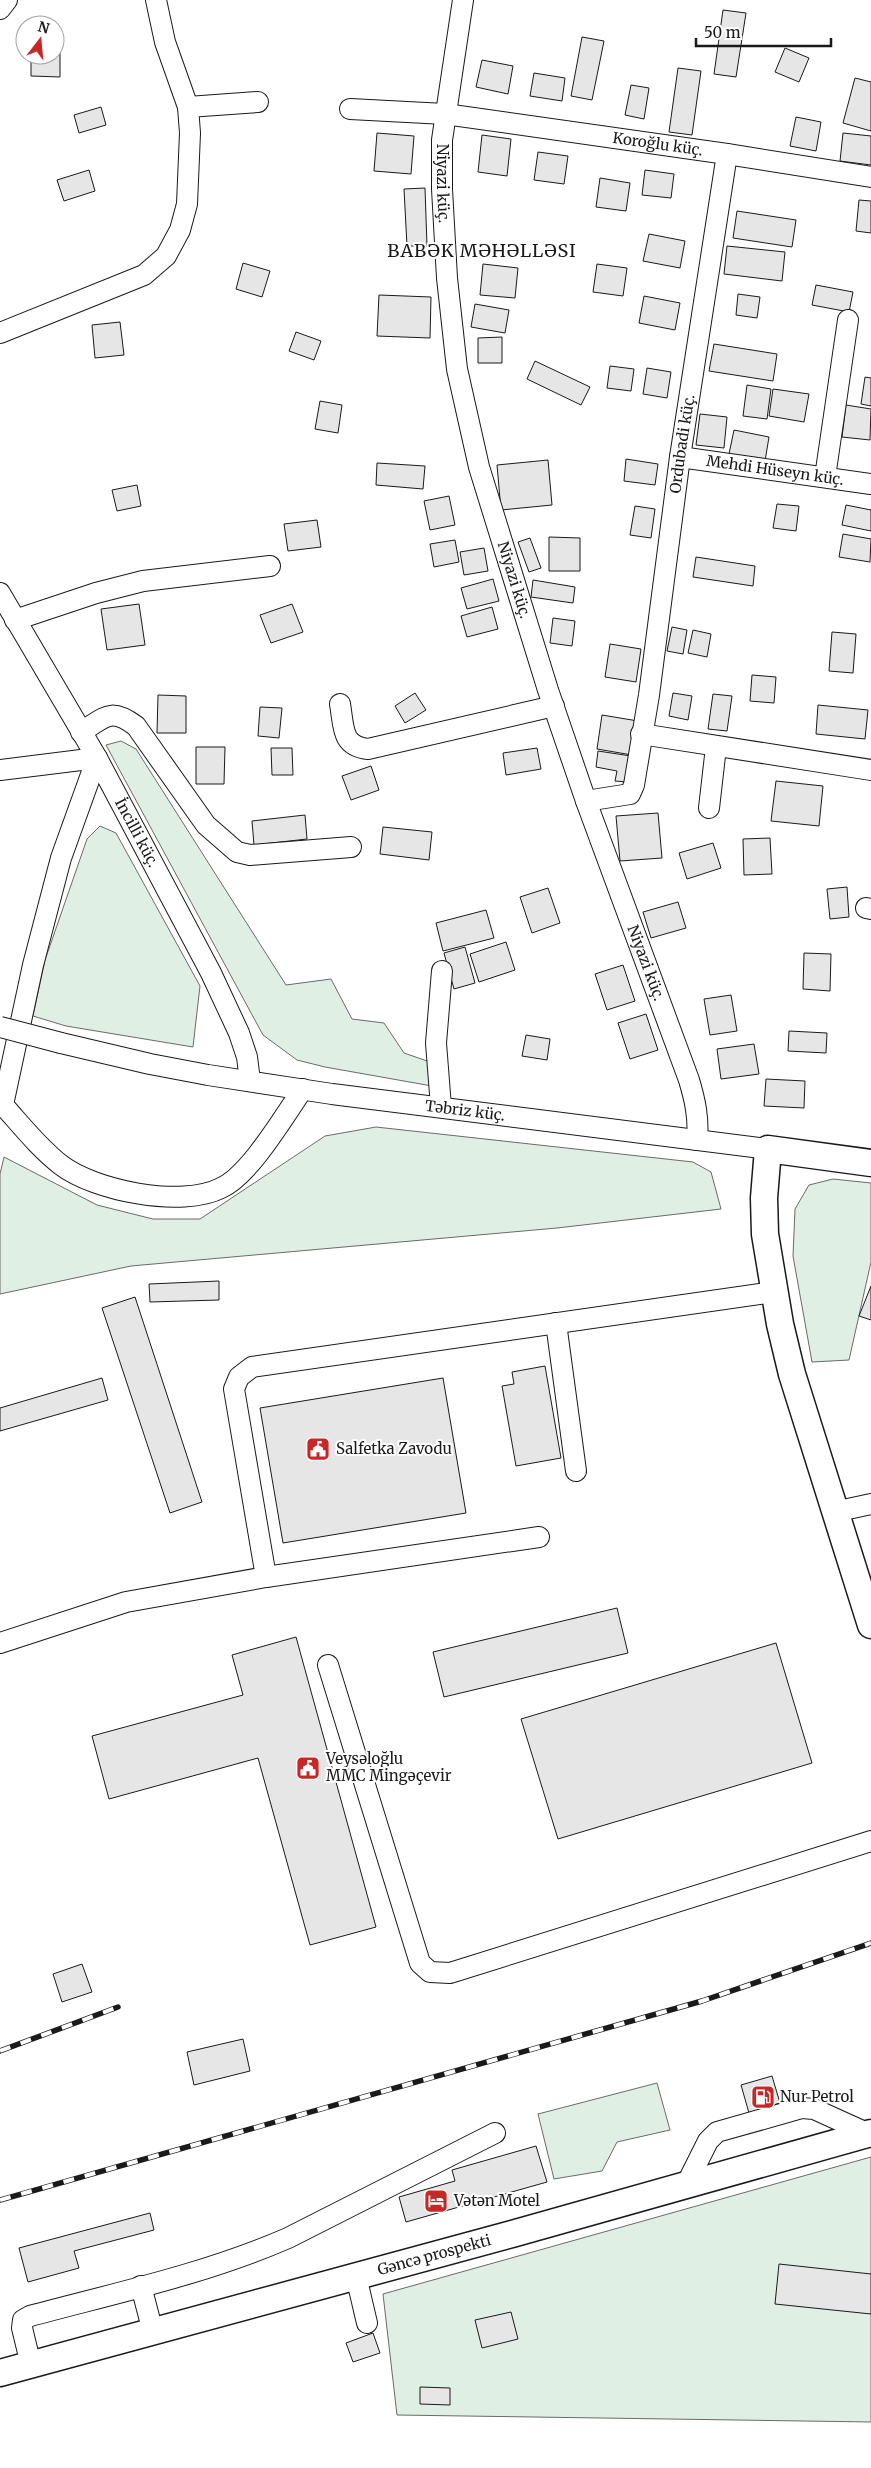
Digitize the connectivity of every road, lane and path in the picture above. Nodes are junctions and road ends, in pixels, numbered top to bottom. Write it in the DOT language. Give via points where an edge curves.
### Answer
graph roads {
  1 [pos="6,0"];
  2 [pos="156,0"];
  3 [pos="463,0"];
  4 [pos="0,9"];
  5 [pos="258,102"];
  6 [pos="188,107"];
  7 [pos="350,108"];
  8 [pos="445,114"];
  9 [pos="727,154"];
  10 [pos="871,177"];
  11 [pos="848,320"];
  12 [pos="0,333"];
  13 [pos="680,458"];
  14 [pos="825,477"];
  15 [pos="871,484"];
  16 [pos="270,566"];
  17 [pos="0,593"];
  18 [pos="15,620"];
  19 [pos="340,704"];
  20 [pos="554,706"];
  21 [pos="81,732"];
  22 [pos="641,734"];
  23 [pos="716,747"];
  24 [pos="97,758"];
  25 [pos="0,770"];
  26 [pos="871,770"];
  27 [pos="586,801"];
  28 [pos="709,808"];
  29 [pos="351,847"];
  30 [pos="442,971"];
  31 [pos="0,1027"];
  32 [pos="250,1082"];
  33 [pos="303,1090"];
  34 [pos="441,1107"];
  35 [pos="2,1110"];
  36 [pos="697,1140"];
  37 [pos="768,1149"];
  38 [pos="871,1163"];
  39 [pos="774,1292"];
  40 [pos="556,1323"];
  41 [pos="576,1471"];
  42 [pos="871,1504"];
  43 [pos="834,1512"];
  44 [pos="539,1537"];
  45 [pos="266,1578"];
  46 [pos="871,1625"];
  47 [pos="0,1643"];
  48 [pos="328,1665"];
  49 [pos="871,1841"];
  50 [pos="495,2133"];
  51 [pos="870,2133"];
  52 [pos="686,2185"];
  53 [pos="356,2276"];
  54 [pos="141,2286"];
  55 [pos="367,2323"];
  56 [pos="153,2332"];
  57 [pos="31,2364"];
  58 [pos="0,2373"];
  1 -- 4 [label="street"];
  2 -- 6 [label="street" via="165,42"];
  3 -- 8 [label="street, Niyazi küç."];
  5 -- 6 [label="street"];
  6 -- 12 [label="street" via="190,133 184,218 166,256 144,275"];
  7 -- 8 [label="street, Koroğlu küç."];
  8 -- 9 [label="street, Koroğlu küç."];
  8 -- 20 [label="street, Niyazi küç." via="442,189 450,318 457,369 479,467"];
  9 -- 10 [label="street, Koroğlu küç."];
  9 -- 13 [label="street, Ordubadi küç."];
  11 -- 14 [label="street"];
  13 -- 14 [label="street, Mehdi Hüseyn küç."];
  13 -- 22 [label="street, Ordubadi küç."];
  14 -- 15 [label="street, Mehdi Hüseyn küç."];
  16 -- 18 [label="street" via="143,581"];
  17 -- 18 [label="street, İncilli küç."];
  18 -- 21 [label="street, İncilli küç."];
  19 -- 20 [label="street" via="347,739 355,747 368,749"];
  20 -- 27 [label="street, Niyazi küç."];
  21 -- 24 [label="street, İncilli küç."];
  21 -- 29 [label="street" via="110,715 121,715 136,726 206,825 237,852 250,855"];
  22 -- 23 [label="street"];
  22 -- 27 [label="street, Ordubadi küç." via="630,794"];
  23 -- 26 [label="street"];
  23 -- 28 [label="street"];
  24 -- 25 [label="street"];
  24 -- 32 [label="street, İncilli küç." via="211,973 242,1041"];
  24 -- 35 [label="street" via="61,858 33,965"];
  27 -- 36 [label="street, Niyazi küç." via="689,1080 697,1109"];
  30 -- 34 [label="street" via="436,1043"];
  31 -- 32 [label="street, Təbriz küç., bridge" via="150,1064"];
  32 -- 33 [label="street, Təbriz küç."];
  33 -- 34 [label="street, Təbriz küç."];
  33 -- 35 [label="street" via="243,1172 222,1188 196,1196 163,1196 85,1179 62,1165"];
  34 -- 36 [label="street, Təbriz küç."];
  36 -- 37 [label="street, Təbriz küç."];
  37 -- 38 [label="main road, Təbriz küç."];
  37 -- 39 [label="main road" via="765,1234"];
  39 -- 40 [label="street"];
  39 -- 43 [label="main road" via="792,1374"];
  40 -- 41 [label="street"];
  40 -- 45 [label="street" via="252,1367 239,1376 234,1389"];
  42 -- 43 [label="street"];
  43 -- 46 [label="main road"];
  44 -- 45 [label="street"];
  45 -- 47 [label="street" via="126,1602"];
  48 -- 49 [label="street" via="420,1963 430,1972 450,1973"];
  50 -- 54 [label="street" via="256,2252"];
  51 -- 52 [label="main road, Gəncə prospekti"];
  51 -- 52 [label="street" via="814,2109 802,2108 717,2132 708,2141"];
  52 -- 53 [label="main road, Gəncə prospekti"];
  53 -- 55 [label="street"];
  53 -- 56 [label="main road, Gəncə prospekti"];
  54 -- 56 [label="street"];
  54 -- 57 [label="street" via="23,2320"];
  56 -- 57 [label="main road, Gəncə prospekti"];
  57 -- 58 [label="main road, Gəncə prospekti"];
}
